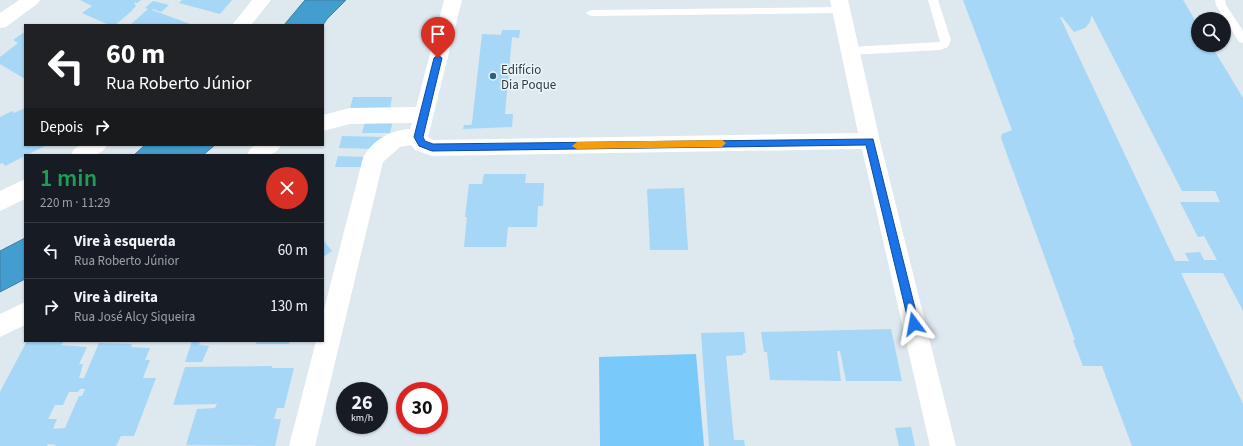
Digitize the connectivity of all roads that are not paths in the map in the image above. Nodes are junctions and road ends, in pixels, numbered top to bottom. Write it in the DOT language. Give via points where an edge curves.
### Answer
graph roads {
  1 [pos="31,0"];
  2 [pos="262,0"];
  3 [pos="453,0"];
  4 [pos="933,0"];
  5 [pos="1220,0"];
  6 [pos="840,5"];
  7 [pos="591,13"];
  8 [pos="0,22"];
  9 [pos="242,24"];
  10 [pos="1243,38"];
  11 [pos="850,51"];
  12 [pos="326,123"];
  13 [pos="421,128"];
  14 [pos="870,141"];
  15 [pos="95,146"];
  16 [pos="270,146"];
  17 [pos="83,154"];
  18 [pos="258,154"];
  19 [pos="24,189"];
  20 [pos="0,202"];
  21 [pos="24,314"];
  22 [pos="0,326"];
  23 [pos="302,446"];
  24 [pos="943,446"];
  1 -- 8 [label="street"];
  2 -- 9 [label="street"];
  3 -- 13 [label="street"];
  4 -- 11 [label="lane" via="946,40 944,44"];
  5 -- 10 [label="lane"];
  6 -- 7 [label="lane"];
  6 -- 11 [label="street"];
  11 -- 14 [label="street"];
  12 -- 13 [label="street" via="352,128"];
  13 -- 14 [label="street" via="422,144 432,148"];
  13 -- 23 [label="street" via="408,136 388,142 373,158"];
  14 -- 24 [label="street"];
  15 -- 17 [label="street"];
  16 -- 18 [label="street"];
  19 -- 20 [label="street"];
  21 -- 22 [label="street"];
}
